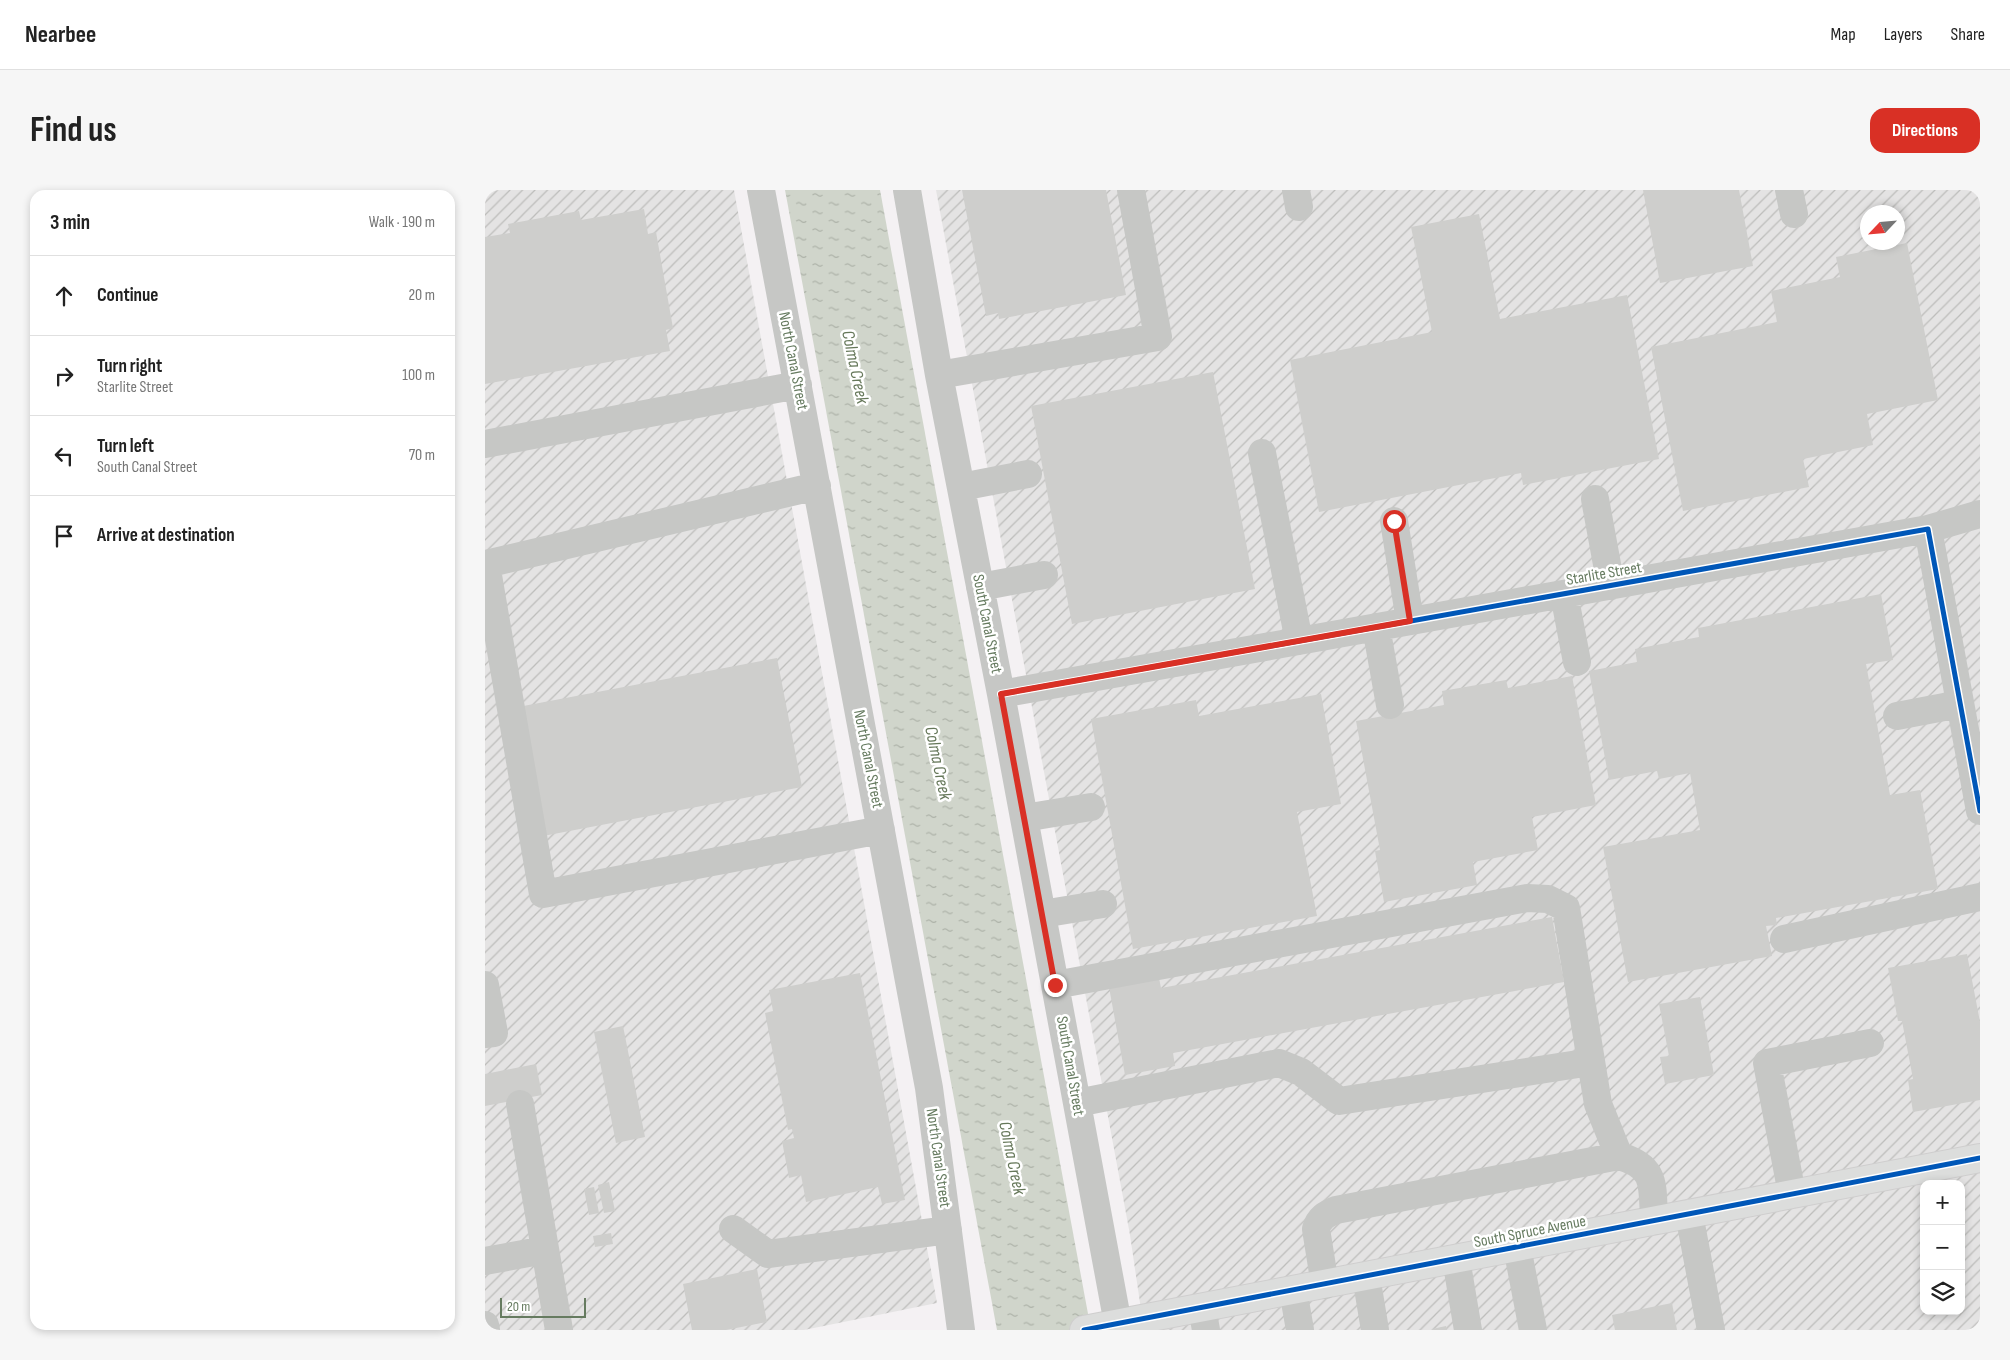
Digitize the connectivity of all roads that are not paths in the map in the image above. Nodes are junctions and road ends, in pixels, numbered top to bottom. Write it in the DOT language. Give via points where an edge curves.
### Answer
graph roads {
  1 [pos="761,190"];
  2 [pos="907,190"];
  3 [pos="1131,190"];
  4 [pos="939,375"];
  5 [pos="797,386"];
  6 [pos="485,444"];
  7 [pos="1262,453"];
  8 [pos="1028,474"];
  9 [pos="817,486"];
  10 [pos="961,487"];
  11 [pos="1595,499"];
  12 [pos="1980,514"];
  13 [pos="1394,521"];
  14 [pos="1929,529"];
  15 [pos="1043,575"];
  16 [pos="1611,586"];
  17 [pos="980,587"];
  18 [pos="1564,594"];
  19 [pos="1410,621"];
  20 [pos="1376,627"];
  21 [pos="1299,641"];
  22 [pos="1577,662"];
  23 [pos="1001,694"];
  24 [pos="1961,704"];
  25 [pos="1390,705"];
  26 [pos="1897,716"];
  27 [pos="1091,807"];
  28 [pos="1980,811"];
  29 [pos="1024,818"];
  30 [pos="881,830"];
  31 [pos="1980,897"];
  32 [pos="1103,904"];
  33 [pos="1042,914"];
  34 [pos="1784,940"];
  35 [pos="485,985"];
  36 [pos="1055,985"];
  37 [pos="485,1034"];
  38 [pos="1871,1044"];
  39 [pos="1591,1062"];
  40 [pos="1077,1103"];
  41 [pos="520,1104"];
  42 [pos="1619,1156"];
  43 [pos="1980,1158"];
  44 [pos="1792,1194"];
  45 [pos="1689,1214"];
  46 [pos="1653,1221"];
  47 [pos="733,1229"];
  48 [pos="948,1230"];
  49 [pos="1517,1247"];
  50 [pos="545,1250"];
  51 [pos="1456,1259"];
  52 [pos="485,1260"];
  53 [pos="1366,1276"];
  54 [pos="1325,1284"];
  55 [pos="1293,1290"];
  56 [pos="1204,1319"];
  57 [pos="1118,1324"];
  58 [pos="485,1325"];
  59 [pos="1087,1329"];
  60 [pos="486,1330"];
  61 [pos="559,1330"];
  62 [pos="961,1330"];
  63 [pos="1300,1330"];
  64 [pos="1375,1330"];
  65 [pos="1468,1330"];
  66 [pos="1533,1330"];
  67 [pos="1711,1330"];
  1 -- 5 [label="street, North Canal Street"];
  2 -- 4 [label="street, South Canal Street"];
  3 -- 4 [label="street" via="1158,337"];
  4 -- 10 [label="street, South Canal Street"];
  5 -- 6 [label="street"];
  5 -- 9 [label="street, North Canal Street"];
  7 -- 21 [label="street"];
  8 -- 10 [label="street"];
  9 -- 30 [label="street, North Canal Street"];
  9 -- 30 [label="street" via="486,564 543,894"];
  10 -- 17 [label="street, South Canal Street"];
  11 -- 16 [label="street"];
  12 -- 14 [label="street, Starlite Street"];
  13 -- 19 [label="street"];
  14 -- 16 [label="street, Starlite Street"];
  14 -- 24 [label="street"];
  15 -- 17 [label="street"];
  16 -- 18 [label="street, Starlite Street"];
  17 -- 23 [label="street, South Canal Street"];
  18 -- 19 [label="street, Starlite Street"];
  18 -- 22 [label="street"];
  19 -- 20 [label="street, Starlite Street"];
  20 -- 21 [label="street, Starlite Street"];
  20 -- 25 [label="street"];
  21 -- 23 [label="street, Starlite Street"];
  23 -- 29 [label="street, South Canal Street"];
  24 -- 26 [label="street"];
  24 -- 28 [label="street"];
  27 -- 29 [label="street"];
  29 -- 33 [label="street, South Canal Street"];
  30 -- 48 [label="street, North Canal Street" via="929,1088"];
  31 -- 34 [label="street"];
  32 -- 33 [label="street"];
  33 -- 36 [label="street, South Canal Street"];
  35 -- 37 [label="street" via="494,1033"];
  36 -- 39 [label="street" via="1527,898 1548,899 1567,908"];
  36 -- 40 [label="street, South Canal Street"];
  38 -- 44 [label="street" via="1767,1063"];
  39 -- 40 [label="street" via="1339,1101 1301,1072 1279,1062"];
  39 -- 42 [label="street" via="1599,1104"];
  40 -- 57 [label="street, South Canal Street"];
  41 -- 50 [label="street"];
  42 -- 46 [label="street" via="1643,1167 1651,1179"];
  42 -- 54 [label="street" via="1336,1210 1325,1215 1316,1229"];
  43 -- 44 [label="main road, South Spruce Avenue"];
  44 -- 45 [label="main road, South Spruce Avenue"];
  45 -- 46 [label="main road, South Spruce Avenue"];
  45 -- 67 [label="street"];
  46 -- 49 [label="main road, South Spruce Avenue"];
  47 -- 48 [label="street" via="768,1254"];
  48 -- 62 [label="street, North Canal Street"];
  49 -- 51 [label="main road, South Spruce Avenue"];
  49 -- 66 [label="street"];
  50 -- 52 [label="street"];
  50 -- 61 [label="street"];
  51 -- 53 [label="main road, South Spruce Avenue"];
  51 -- 65 [label="street"];
  53 -- 54 [label="main road, South Spruce Avenue"];
  53 -- 64 [label="street"];
  54 -- 55 [label="main road, South Spruce Avenue"];
  55 -- 56 [label="main road, South Spruce Avenue"];
  55 -- 63 [label="street"];
  56 -- 57 [label="main road, South Spruce Avenue"];
  57 -- 59 [label="main road, South Spruce Avenue"];
  58 -- 60 [label="street"];
}
